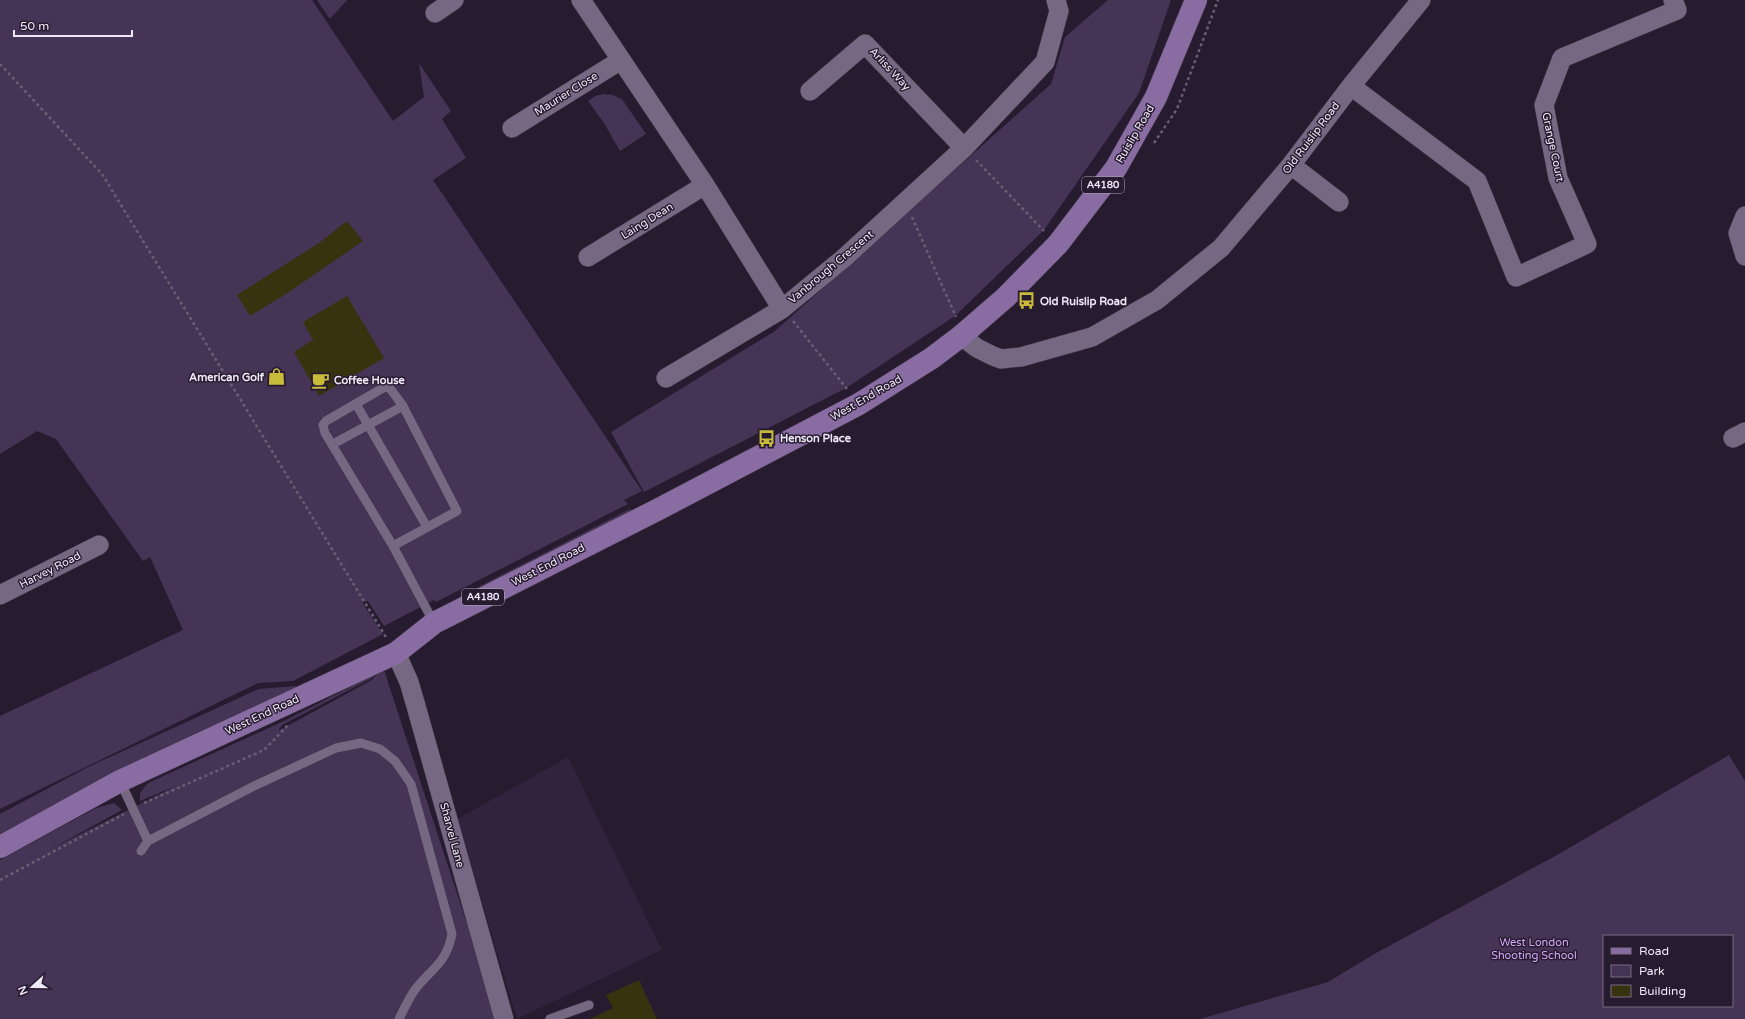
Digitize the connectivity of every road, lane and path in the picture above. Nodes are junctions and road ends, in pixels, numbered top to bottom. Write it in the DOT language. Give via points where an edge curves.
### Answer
graph roads {
  1 [pos="454,0"];
  2 [pos="581,0"];
  3 [pos="1056,0"];
  4 [pos="1196,0"];
  5 [pos="1420,0"];
  6 [pos="1673,0"];
  7 [pos="435,13"];
  8 [pos="621,60"];
  9 [pos="0,64"];
  10 [pos="1351,86"];
  11 [pos="810,91"];
  12 [pos="512,128"];
  13 [pos="964,148"];
  14 [pos="1291,166"];
  15 [pos="705,185"];
  16 [pos="905,202"];
  17 [pos="1339,202"];
  18 [pos="1745,216"];
  19 [pos="1045,232"];
  20 [pos="1745,256"];
  21 [pos="588,257"];
  22 [pos="782,309"];
  23 [pos="956,329"];
  24 [pos="666,378"];
  25 [pos="849,391"];
  26 [pos="356,404"];
  27 [pos="403,406"];
  28 [pos="368,425"];
  29 [pos="333,444"];
  30 [pos="427,527"];
  31 [pos="99,546"];
  32 [pos="393,546"];
  33 [pos="0,595"];
  34 [pos="434,623"];
  35 [pos="396,653"];
  36 [pos="295,720"];
  37 [pos="120,781"];
  38 [pos="144,803"];
  39 [pos="119,816"];
  40 [pos="148,841"];
  41 [pos="0,846"];
  42 [pos="141,851"];
  43 [pos="0,880"];
  44 [pos="589,1005"];
  45 [pos="399,1019"];
  46 [pos="504,1019"];
  47 [pos="550,1019"];
  1 -- 7 [label="street"];
  2 -- 8 [label="street, Vanbrough Crescent"];
  3 -- 13 [label="street, Vanbrough Crescent" via="1059,11 1045,62"];
  4 -- 23 [label="main road, Ruislip Road / A4180" via="1156,97 1116,168 1058,244 1006,297"];
  5 -- 10 [label="street, Old Ruislip Road"];
  6 -- 10 [label="street, Grange Court" via="1677,10 1562,58 1544,105 1558,178 1587,244 1516,277 1477,181"];
  8 -- 12 [label="street, Maurier Close"];
  8 -- 15 [label="street, Vanbrough Crescent"];
  9 -- 35 [label="path" via="102,174"];
  10 -- 14 [label="street, Old Ruislip Road"];
  11 -- 13 [label="street, Arliss Way" via="865,44"];
  13 -- 16 [label="street, Vanbrough Crescent"];
  13 -- 19 [label="path"];
  14 -- 17 [label="street"];
  14 -- 23 [label="street, Old Ruislip Road" via="1221,248 1157,300 1092,337 1011,359 993,356 977,348"];
  15 -- 21 [label="street, Laing Dean"];
  15 -- 22 [label="street, Vanbrough Crescent"];
  16 -- 22 [label="street, Vanbrough Crescent" via="844,258"];
  16 -- 23 [label="path" via="956,318"];
  18 -- 20 [label="street" via="1738,233"];
  22 -- 24 [label="street"];
  22 -- 25 [label="path"];
  23 -- 34 [label="main road, West End Road / A4180" via="932,358 859,404"];
  26 -- 27 [label="lane" via="389,387"];
  26 -- 28 [label="lane"];
  26 -- 29 [label="lane" via="323,425"];
  27 -- 28 [label="lane"];
  27 -- 30 [label="lane" via="457,511"];
  28 -- 29 [label="lane"];
  28 -- 30 [label="lane"];
  29 -- 32 [label="lane"];
  30 -- 32 [label="lane"];
  31 -- 33 [label="street, Harvey Road"];
  32 -- 34 [label="lane"];
  34 -- 35 [label="main road, West End Road / A4180"];
  35 -- 37 [label="main road, West End Road / A4180"];
  35 -- 46 [label="street, Sharvel Lane" via="412,694"];
  36 -- 38 [label="path" via="264,750"];
  37 -- 40 [label="lane"];
  37 -- 41 [label="main road, West End Road / A4180"];
  39 -- 43 [label="path"];
  40 -- 42 [label="lane"];
  40 -- 45 [label="lane" via="252,787 336,748 361,743 380,749 395,761 411,784 452,934 449,949 438,967 415,990"];
  44 -- 47 [label="lane"];
}
